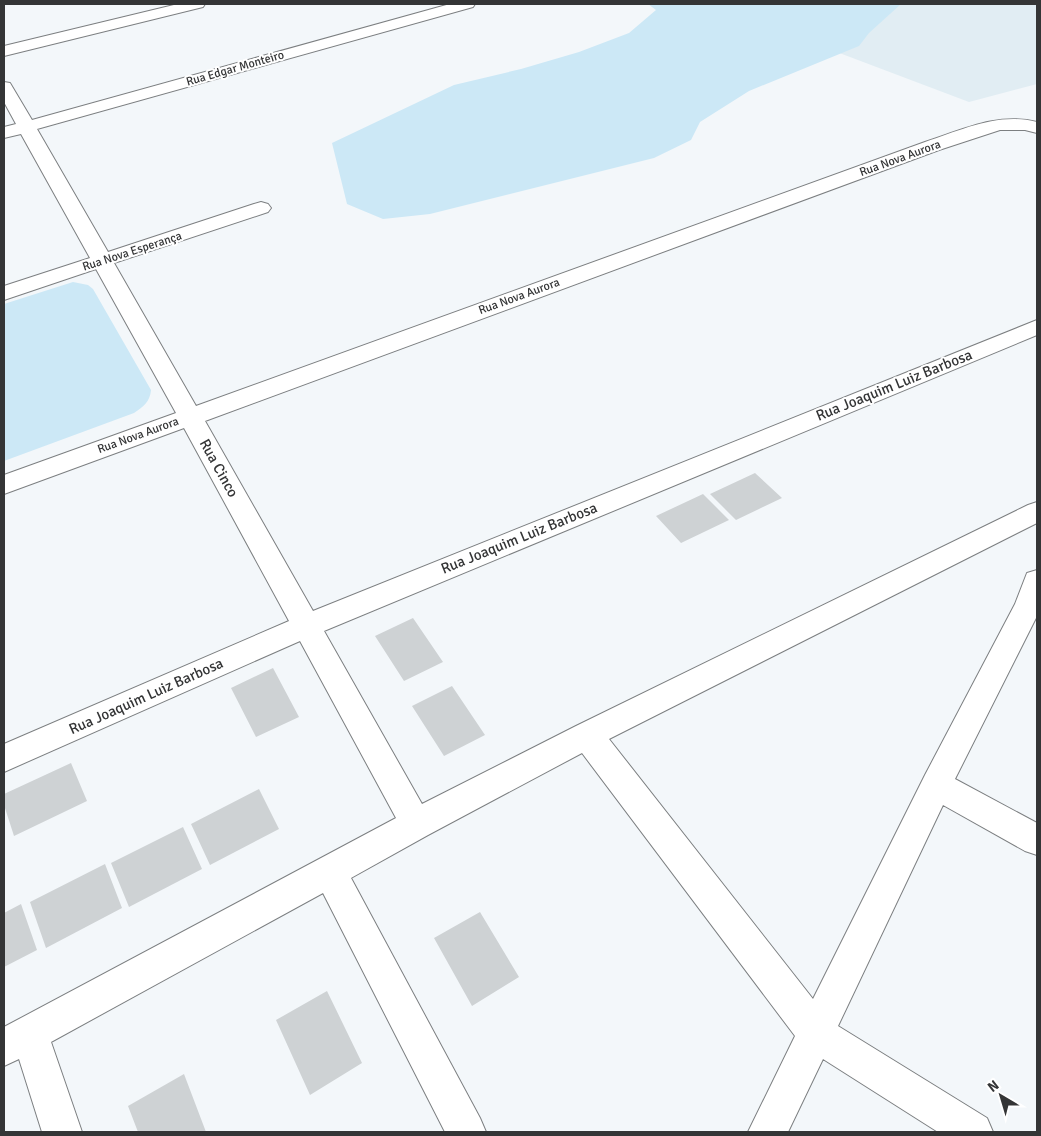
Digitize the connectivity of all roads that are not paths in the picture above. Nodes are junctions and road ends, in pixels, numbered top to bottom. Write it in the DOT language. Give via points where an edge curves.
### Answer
graph roads {
  1 [pos="197,4"];
  2 [pos="467,4"];
  3 [pos="4,51"];
  4 [pos="4,87"];
  5 [pos="1037,128"];
  6 [pos="15,130"];
  7 [pos="260,208"];
  8 [pos="101,261"];
  9 [pos="4,293"];
  10 [pos="1037,327"];
  11 [pos="190,416"];
  12 [pos="4,485"];
  13 [pos="1037,512"];
  14 [pos="1035,597"];
  15 [pos="306,626"];
  16 [pos="587,735"];
  17 [pos="4,758"];
  18 [pos="936,785"];
  19 [pos="416,824"];
  20 [pos="1037,840"];
  21 [pos="330,872"];
  22 [pos="816,1034"];
  23 [pos="17,1041"];
  24 [pos="62,1132"];
  25 [pos="466,1132"];
  26 [pos="768,1132"];
  27 [pos="973,1132"];
  1 -- 3 [label="street"];
  2 -- 6 [label="street, Rua Edgar Monteiro"];
  4 -- 6 [label="street, Rua Cinco"];
  5 -- 11 [label="street, Rua Nova Aurora" via="998,124 932,146"];
  6 -- 8 [label="street, Rua Cinco"];
  7 -- 8 [label="street, Rua Nova Esperança"];
  8 -- 9 [label="street, Rua Nova Esperança"];
  8 -- 11 [label="street, Rua Cinco"];
  10 -- 15 [label="street, Rua Joaquim Luiz Barbosa"];
  11 -- 12 [label="street, Rua Nova Aurora"];
  11 -- 15 [label="street, Rua Cinco"];
  13 -- 16 [label="street"];
  14 -- 18 [label="street"];
  15 -- 17 [label="street, Rua Joaquim Luiz Barbosa"];
  15 -- 19 [label="street, Rua Cinco"];
  16 -- 19 [label="street"];
  16 -- 22 [label="street"];
  18 -- 20 [label="street"];
  18 -- 22 [label="street"];
  19 -- 21 [label="street"];
  21 -- 23 [label="street"];
  21 -- 25 [label="street"];
  22 -- 26 [label="street"];
  22 -- 27 [label="street"];
  23 -- 24 [label="street"];
}
